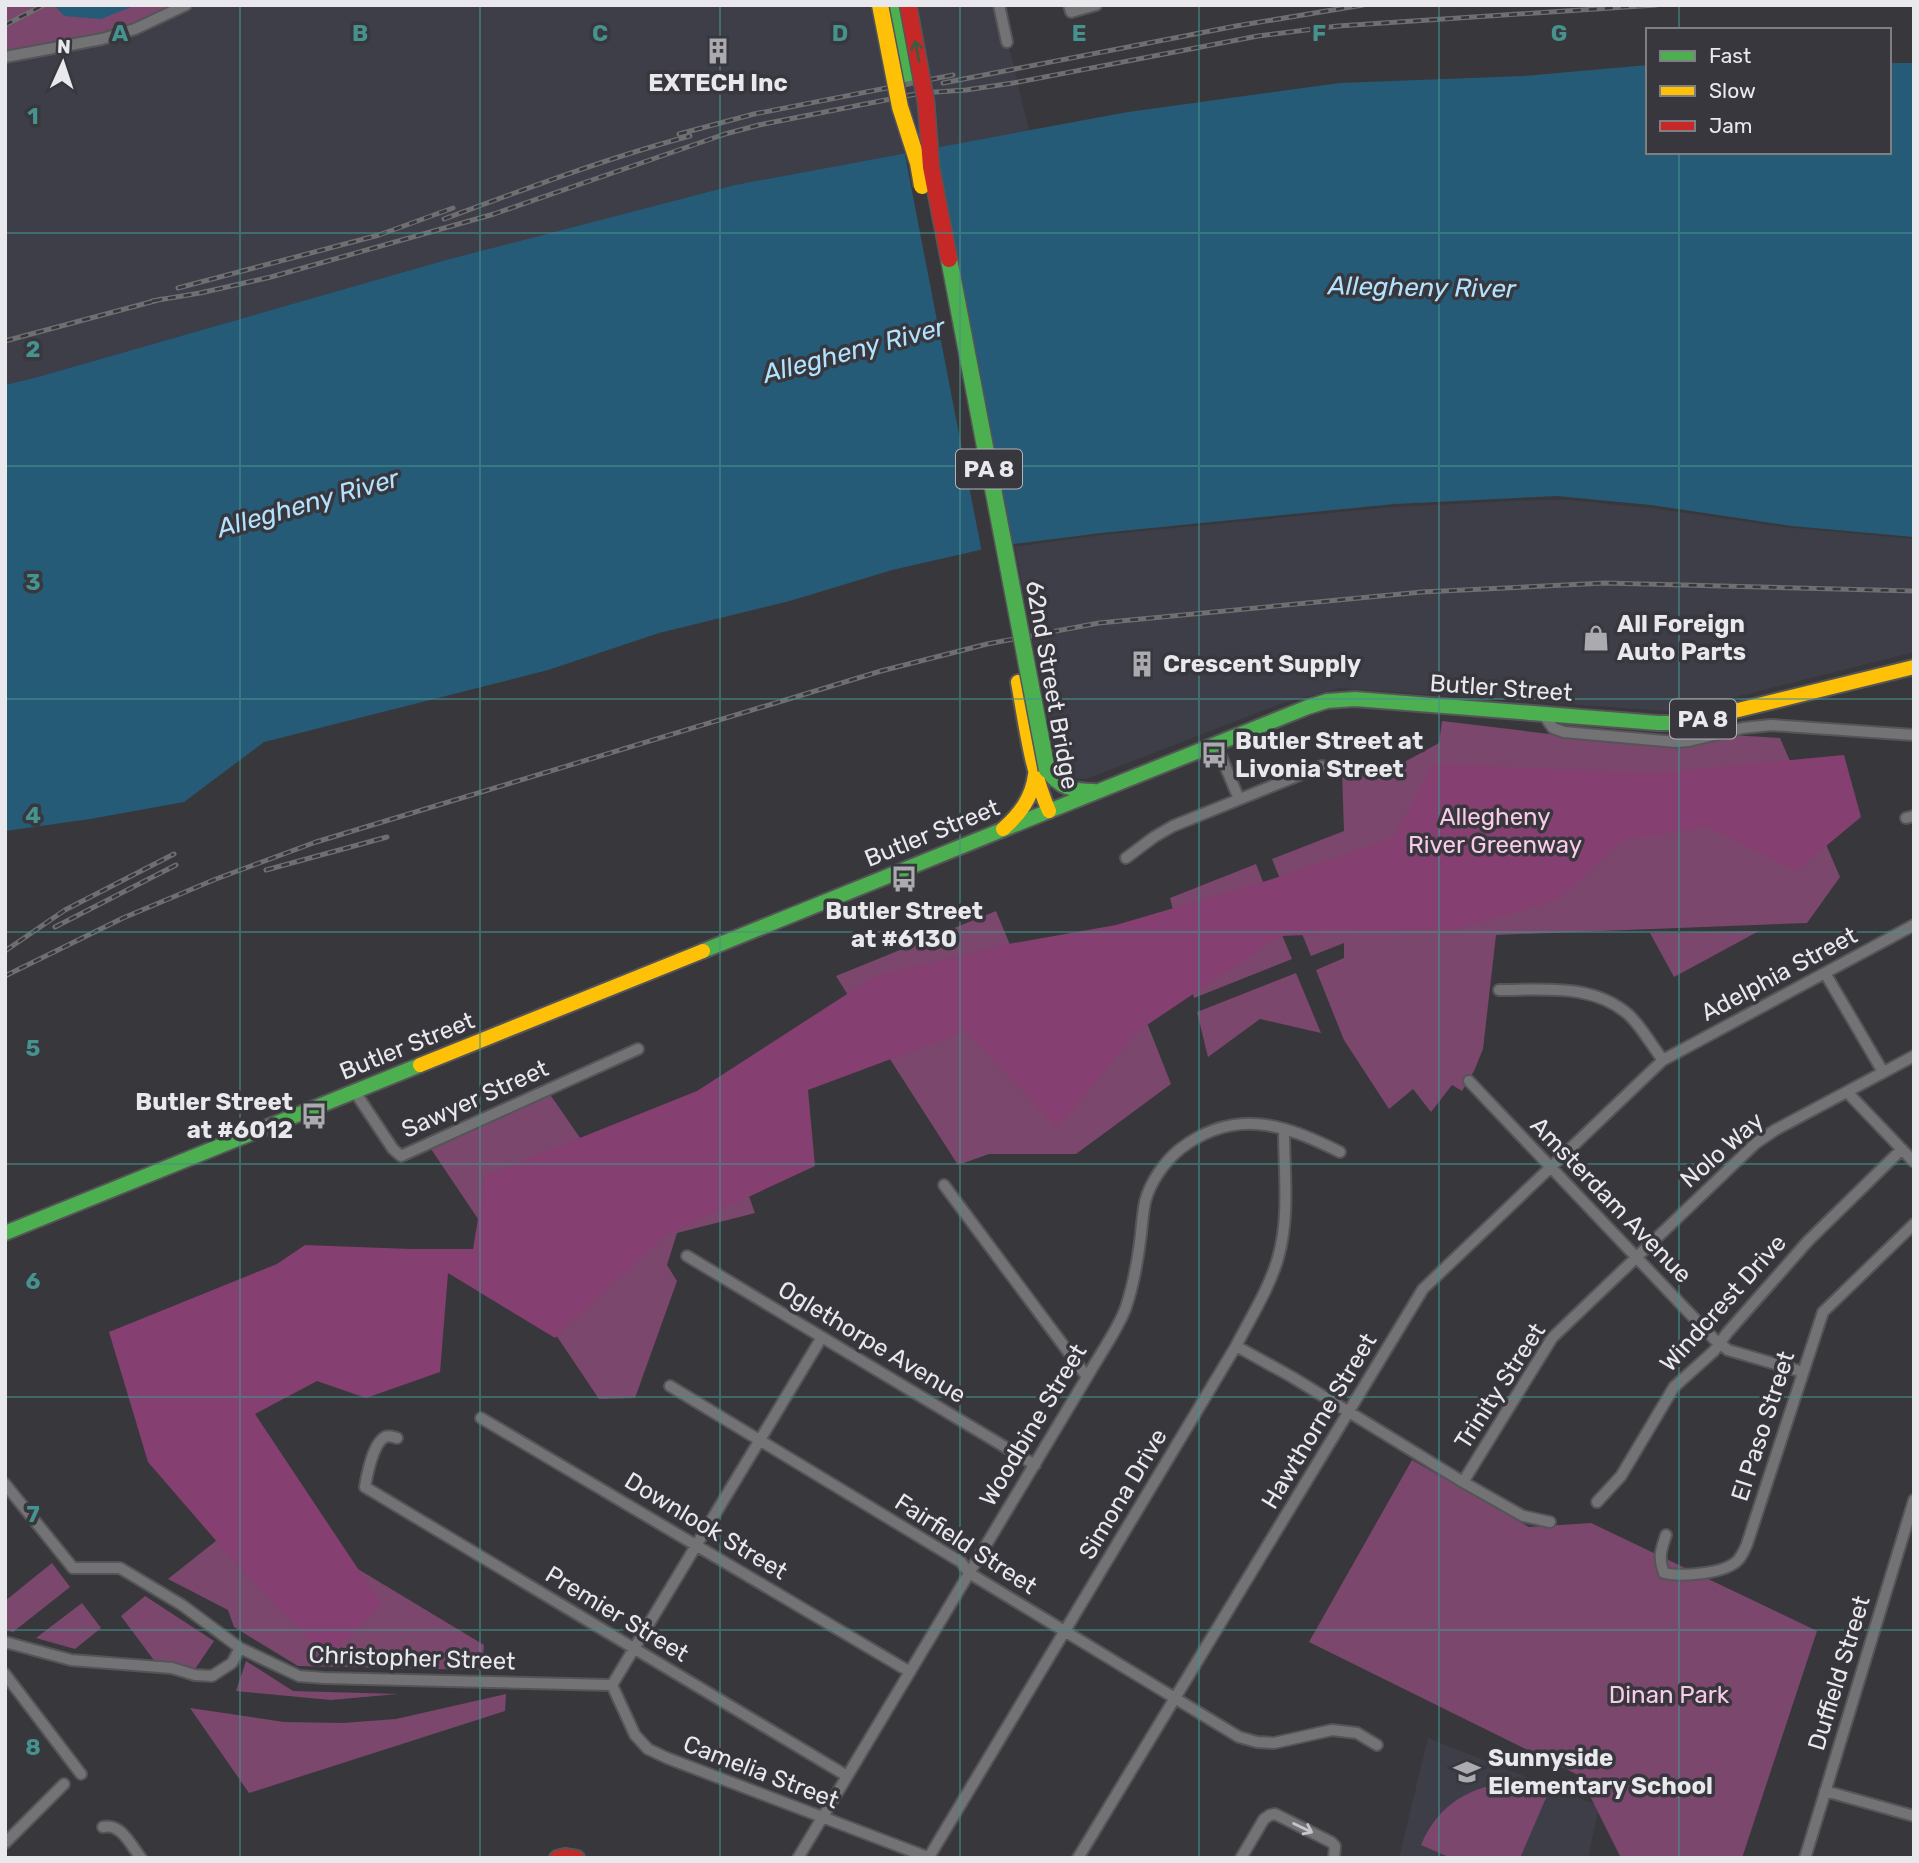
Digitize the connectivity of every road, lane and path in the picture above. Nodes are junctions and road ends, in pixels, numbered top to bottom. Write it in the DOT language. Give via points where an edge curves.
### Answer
graph roads {
  1 [pos="186,5"];
  2 [pos="880,5"];
  3 [pos="894,5"];
  4 [pos="908,5"];
  5 [pos="999,5"];
  6 [pos="1096,5"];
  7 [pos="1070,9"];
  8 [pos="1007,42"];
  9 [pos="5,57"];
  10 [pos="925,165"];
  11 [pos="1914,667"];
  12 [pos="1543,714"];
  13 [pos="1914,735"];
  14 [pos="1216,744"];
  15 [pos="1322,766"];
  16 [pos="1044,782"];
  17 [pos="1097,791"];
  18 [pos="1239,799"];
  19 [pos="1049,811"];
  20 [pos="1003,829"];
  21 [pos="1126,858"];
  22 [pos="1914,925"];
  23 [pos="1825,973"];
  24 [pos="1499,990"];
  25 [pos="638,1049"];
  26 [pos="1914,1056"];
  27 [pos="1663,1060"];
  28 [pos="1884,1072"];
  29 [pos="1469,1081"];
  30 [pos="355,1092"];
  31 [pos="1847,1092"];
  32 [pos="1284,1130"];
  33 [pos="1902,1149"];
  34 [pos="1340,1152"];
  35 [pos="1914,1162"];
  36 [pos="1552,1167"];
  37 [pos="944,1185"];
  38 [pos="1914,1224"];
  39 [pos="5,1233"];
  40 [pos="687,1256"];
  41 [pos="1636,1257"];
  42 [pos="822,1337"];
  43 [pos="1719,1344"];
  44 [pos="1236,1346"];
  45 [pos="1803,1372"];
  46 [pos="1087,1377"];
  47 [pos="670,1386"];
  48 [pos="1348,1413"];
  49 [pos="481,1418"];
  50 [pos="397,1438"];
  51 [pos="759,1440"];
  52 [pos="1035,1465"];
  53 [pos="1463,1482"];
  54 [pos="5,1484"];
  55 [pos="1914,1500"];
  56 [pos="1598,1502"];
  57 [pos="1550,1522"];
  58 [pos="1666,1535"];
  59 [pos="696,1544"];
  60 [pos="969,1573"];
  61 [pos="1065,1631"];
  62 [pos="5,1642"];
  63 [pos="240,1648"];
  64 [pos="634,1649"];
  65 [pos="910,1672"];
  66 [pos="5,1674"];
  67 [pos="612,1685"];
  68 [pos="1175,1697"];
  69 [pos="1377,1745"];
  70 [pos="81,1774"];
  71 [pos="847,1776"];
  72 [pos="64,1784"];
  73 [pos="1825,1791"];
  74 [pos="1914,1816"];
  75 [pos="823,1817"];
  76 [pos="103,1827"];
  77 [pos="5,1843"];
  78 [pos="1335,1852"];
  79 [pos="555,1857"];
  80 [pos="930,1857"];
  81 [pos="141,1858"];
  82 [pos="577,1858"];
  83 [pos="798,1858"];
  84 [pos="1078,1858"];
  85 [pos="1241,1858"];
  86 [pos="1805,1858"];
  1 -- 9 [label="street" via="135,29"];
  2 -- 10 [label="main road, 62nd Street Bridge / PA 8, bridge" via="900,107"];
  3 -- 10 [label="main road, bridge"];
  10 -- 4 [label="main road, 62nd Street Bridge / PA 8, one-way, bridge" via="926,103"];
  5 -- 8 [label="street"];
  6 -- 7 [label="street"];
  10 -- 16 [label="main road, 62nd Street Bridge / PA 8, bridge"];
  11 -- 12 [label="main road, Butler Street / PA 8" via="1689,722"];
  12 -- 13 [label="street" via="1553,728 1563,732 1676,742 1771,726"];
  12 -- 14 [label="main road, Butler Street / PA 8" via="1337,700"];
  14 -- 17 [label="main road, Butler Street / PA 8"];
  14 -- 18 [label="street"];
  15 -- 18 [label="street"];
  16 -- 17 [label="main road, PA 8"];
  16 -- 19 [label="main road, 62nd Street Bridge / PA 8"];
  16 -- 20 [label="main road"];
  17 -- 19 [label="main road, Butler Street / PA 8"];
  18 -- 21 [label="street" via="1163,831"];
  19 -- 20 [label="main road, Butler Street"];
  20 -- 30 [label="main road, Butler Street"];
  22 -- 23 [label="street, Adelphia Street"];
  23 -- 27 [label="street, Adelphia Street"];
  23 -- 28 [label="street"];
  24 -- 27 [label="street" via="1591,994 1630,1017"];
  25 -- 30 [label="street, Sawyer Street" via="401,1156"];
  26 -- 28 [label="street"];
  27 -- 36 [label="street, Hawthorne Street"];
  28 -- 31 [label="street"];
  29 -- 36 [label="street, Amsterdam Avenue"];
  30 -- 39 [label="main road, Butler Street"];
  31 -- 33 [label="street"];
  31 -- 41 [label="street, Nolo Way" via="1756,1143"];
  32 -- 34 [label="street, Woodbine Street"];
  32 -- 44 [label="street, Simona Drive" via="1286,1189 1278,1257"];
  32 -- 46 [label="street, Woodbine Street" via="1254,1123 1216,1128 1172,1156 1145,1200 1135,1276 1125,1310"];
  33 -- 35 [label="street"];
  33 -- 43 [label="street, Windcrest Drive" via="1808,1241"];
  36 -- 41 [label="street, Amsterdam Avenue"];
  36 -- 48 [label="street, Hawthorne Street" via="1423,1289"];
  37 -- 46 [label="street"];
  38 -- 45 [label="street, El Paso Street" via="1823,1312"];
  40 -- 42 [label="street, Oglethorpe Avenue"];
  41 -- 43 [label="street, Amsterdam Avenue"];
  41 -- 53 [label="street, Trinity Street" via="1552,1338"];
  42 -- 51 [label="street"];
  42 -- 52 [label="street, Oglethorpe Avenue"];
  43 -- 45 [label="street, Amsterdam Avenue"];
  43 -- 56 [label="street, Windcrest Drive" via="1674,1387 1621,1476"];
  44 -- 48 [label="street"];
  44 -- 61 [label="street, Simona Drive"];
  45 -- 58 [label="street, El Paso Street" via="1738,1561 1706,1573 1664,1573 1660,1563"];
  46 -- 52 [label="street, Woodbine Street"];
  47 -- 51 [label="street, Fairfield Street"];
  48 -- 53 [label="street"];
  48 -- 68 [label="street, Hawthorne Street"];
  49 -- 59 [label="street, Downlook Street"];
  50 -- 64 [label="street, Premier Street" via="385,1437 378,1445 365,1488"];
  51 -- 59 [label="street"];
  51 -- 60 [label="street, Fairfield Street" via="964,1564"];
  52 -- 60 [label="street, Woodbine Street"];
  53 -- 57 [label="street" via="1524,1516"];
  54 -- 63 [label="street, Christopher Street" via="73,1568 120,1568 182,1605"];
  55 -- 73 [label="street, Duffield Street"];
  59 -- 64 [label="street"];
  59 -- 65 [label="street, Downlook Street"];
  60 -- 61 [label="street, Fairfield Street"];
  60 -- 65 [label="street, Woodbine Street"];
  61 -- 68 [label="street, Fairfield Street"];
  61 -- 80 [label="street, Simona Drive"];
  62 -- 63 [label="street" via="71,1660 212,1676 232,1662"];
  63 -- 67 [label="street, Christopher Street" via="299,1676"];
  64 -- 67 [label="street"];
  64 -- 71 [label="street, Premier Street"];
  65 -- 71 [label="street, Woodbine Street"];
  66 -- 70 [label="street"];
  67 -- 75 [label="street, Camelia Street" via="635,1735 648,1749"];
  68 -- 69 [label="street, Fairfield Street" via="1239,1737 1257,1742 1332,1730 1357,1733"];
  68 -- 84 [label="street, Hawthorne Street"];
  71 -- 75 [label="street, Woodbine Street"];
  72 -- 77 [label="street"];
  73 -- 74 [label="street"];
  73 -- 86 [label="street, Duffield Street"];
  75 -- 80 [label="street, Camelia Street"];
  75 -- 83 [label="street, Woodbine Street"];
  76 -- 81 [label="street" via="117,1828"];
  85 -- 78 [label="street, one-way" via="1264,1819 1275,1814 1326,1839"];
  79 -- 82 [label="main road"];
}
